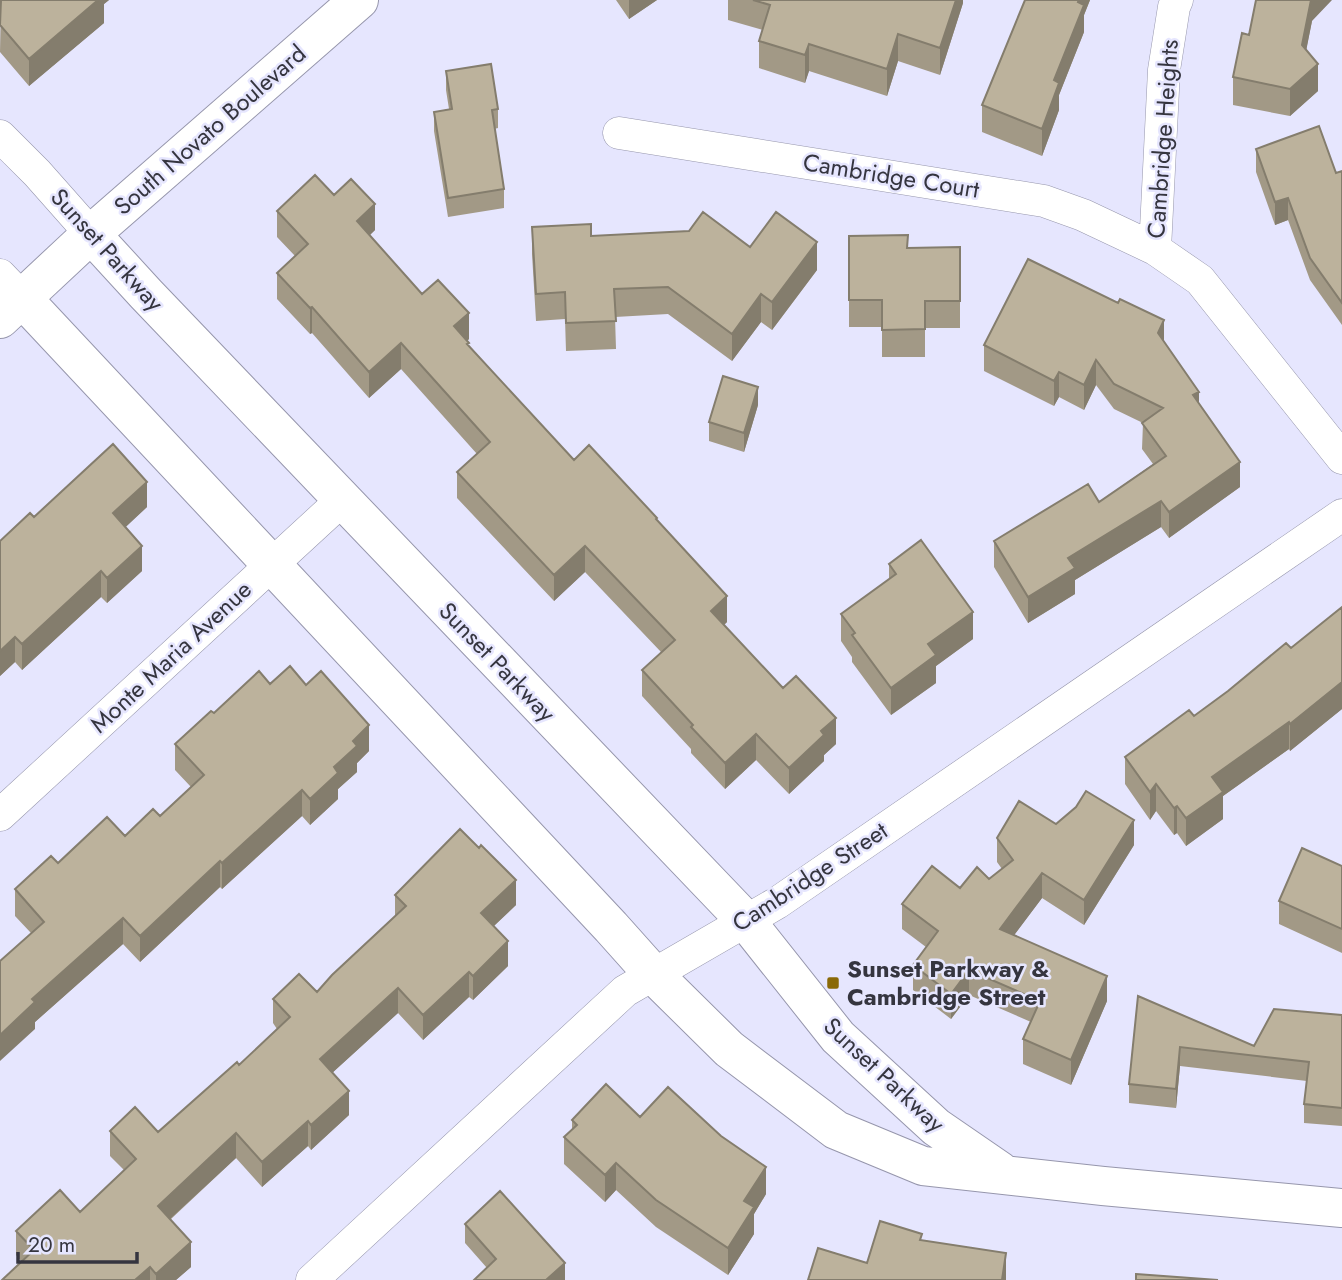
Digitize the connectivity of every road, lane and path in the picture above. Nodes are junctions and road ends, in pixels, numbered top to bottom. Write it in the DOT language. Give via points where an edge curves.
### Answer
graph roads {
  1 [pos="359,0"];
  2 [pos="1177,0"];
  3 [pos="620,133"];
  4 [pos="0,136"];
  5 [pos="91,234"];
  6 [pos="1155,249"];
  7 [pos="7,297"];
  8 [pos="1342,458"];
  9 [pos="342,500"];
  10 [pos="1342,515"];
  11 [pos="272,564"];
  12 [pos="0,815"];
  13 [pos="746,921"];
  14 [pos="653,974"];
  15 [pos="1005,1174"];
  16 [pos="1342,1208"];
  17 [pos="317,1279"];
  1 -- 5 [label="main road, South Novato Boulevard"];
  2 -- 6 [label="street, Cambridge Heights" via="1164,69"];
  3 -- 6 [label="street, Cambridge Court" via="1044,201"];
  4 -- 5 [label="street, Sunset Parkway"];
  5 -- 7 [label="main road, South Novato Boulevard"];
  5 -- 9 [label="main road, Sunset Parkway"];
  6 -- 8 [label="street, Cambridge Heights" via="1200,280"];
  7 -- 11 [label="main road, Sunset Parkway"];
  9 -- 11 [label="street, Monte Maria Avenue"];
  9 -- 13 [label="main road, Sunset Parkway"];
  10 -- 13 [label="street, Cambridge Street"];
  11 -- 12 [label="street, Monte Maria Avenue"];
  11 -- 14 [label="main road, Sunset Parkway"];
  13 -- 14 [label="street, Cambridge Street"];
  13 -- 15 [label="main road, Sunset Parkway" via="838,1037 936,1127"];
  14 -- 15 [label="main road, Sunset Parkway" via="729,1049 836,1130 923,1166"];
  14 -- 17 [label="street, Cambridge Street" via="625,991"];
  15 -- 16 [label="main road, Sunset Parkway"];
}
